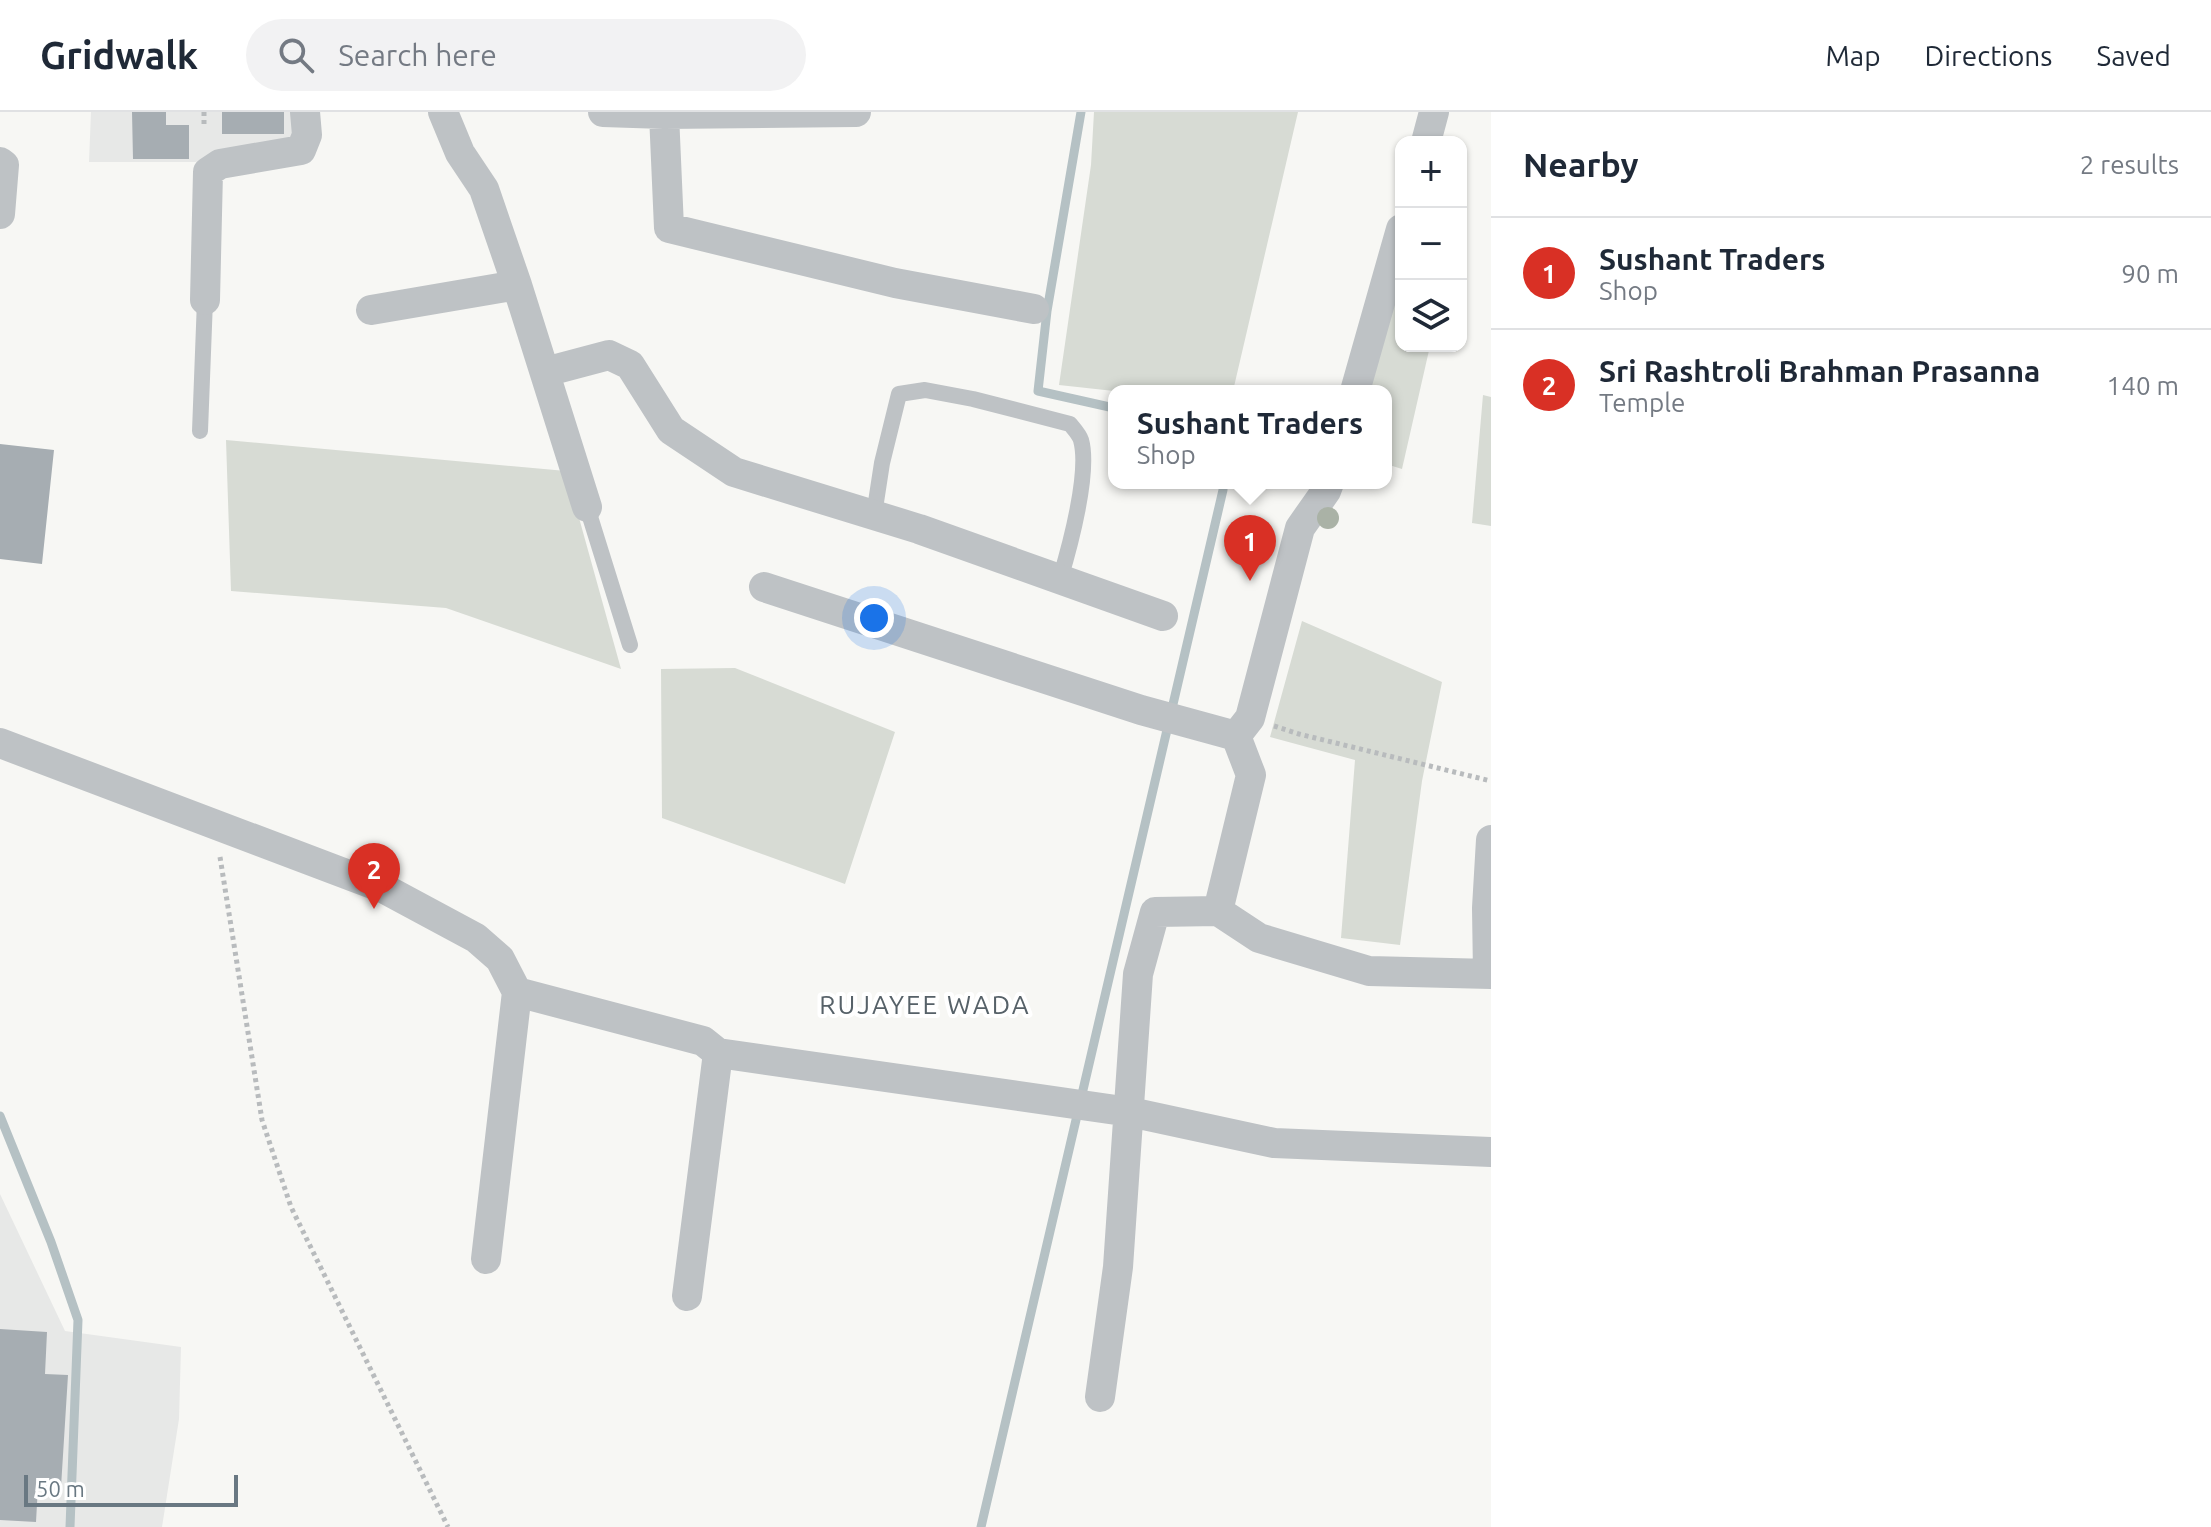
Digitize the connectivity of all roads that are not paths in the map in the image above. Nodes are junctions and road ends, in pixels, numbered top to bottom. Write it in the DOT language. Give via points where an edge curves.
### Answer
graph roads {
  1 [pos="305,112"];
  2 [pos="443,112"];
  3 [pos="603,112"];
  4 [pos="856,112"];
  5 [pos="1434,112"];
  6 [pos="664,114"];
  7 [pos="1428,136"];
  8 [pos="0,162"];
  9 [pos="0,214"];
  10 [pos="1395,250"];
  11 [pos="517,285"];
  12 [pos="205,300"];
  13 [pos="1034,309"];
  14 [pos="371,310"];
  15 [pos="545,372"];
  16 [pos="1357,385"];
  17 [pos="200,431"];
  18 [pos="1327,489"];
  19 [pos="587,507"];
  20 [pos="874,515"];
  21 [pos="1060,579"];
  22 [pos="764,587"];
  23 [pos="1163,616"];
  24 [pos="630,645"];
  25 [pos="1243,727"];
  26 [pos="0,743"];
  27 [pos="1491,840"];
  28 [pos="1218,911"];
  29 [pos="1490,974"];
  30 [pos="517,992"];
  31 [pos="718,1053"];
  32 [pos="1130,1112"];
  33 [pos="1491,1152"];
  34 [pos="486,1259"];
  35 [pos="687,1296"];
  36 [pos="1100,1397"];
  1 -- 12 [label="street" via="307,135 301,150 220,164 208,172"];
  2 -- 11 [label="street" via="460,153 484,189"];
  3 -- 6 [label="street"];
  4 -- 6 [label="street"];
  5 -- 7 [label="street"];
  6 -- 13 [label="street" via="669,228 895,283"];
  8 -- 9 [label="street"];
  10 -- 16 [label="street"];
  11 -- 14 [label="street"];
  11 -- 15 [label="street"];
  12 -- 17 [label="lane"];
  15 -- 19 [label="street"];
  15 -- 20 [label="street" via="609,355 621,359 671,430 734,472"];
  18 -- 25 [label="street" via="1300,528"];
  19 -- 24 [label="lane"];
  20 -- 21 [label="street"];
  20 -- 21 [label="lane" via="899,394 925,390 1070,424 1080,437 1084,460"];
  21 -- 23 [label="street"];
  22 -- 25 [label="street" via="1141,710"];
  25 -- 28 [label="street" via="1251,775"];
  26 -- 30 [label="street" via="383,888 476,938 500,959"];
  27 -- 29 [label="street"];
  28 -- 29 [label="street" via="1259,938 1369,971"];
  28 -- 32 [label="street" via="1155,912 1138,974"];
  30 -- 31 [label="street" via="703,1041"];
  30 -- 34 [label="street"];
  31 -- 32 [label="street"];
  31 -- 35 [label="street"];
  32 -- 33 [label="street" via="1274,1143"];
  32 -- 36 [label="street" via="1118,1267"];
}
